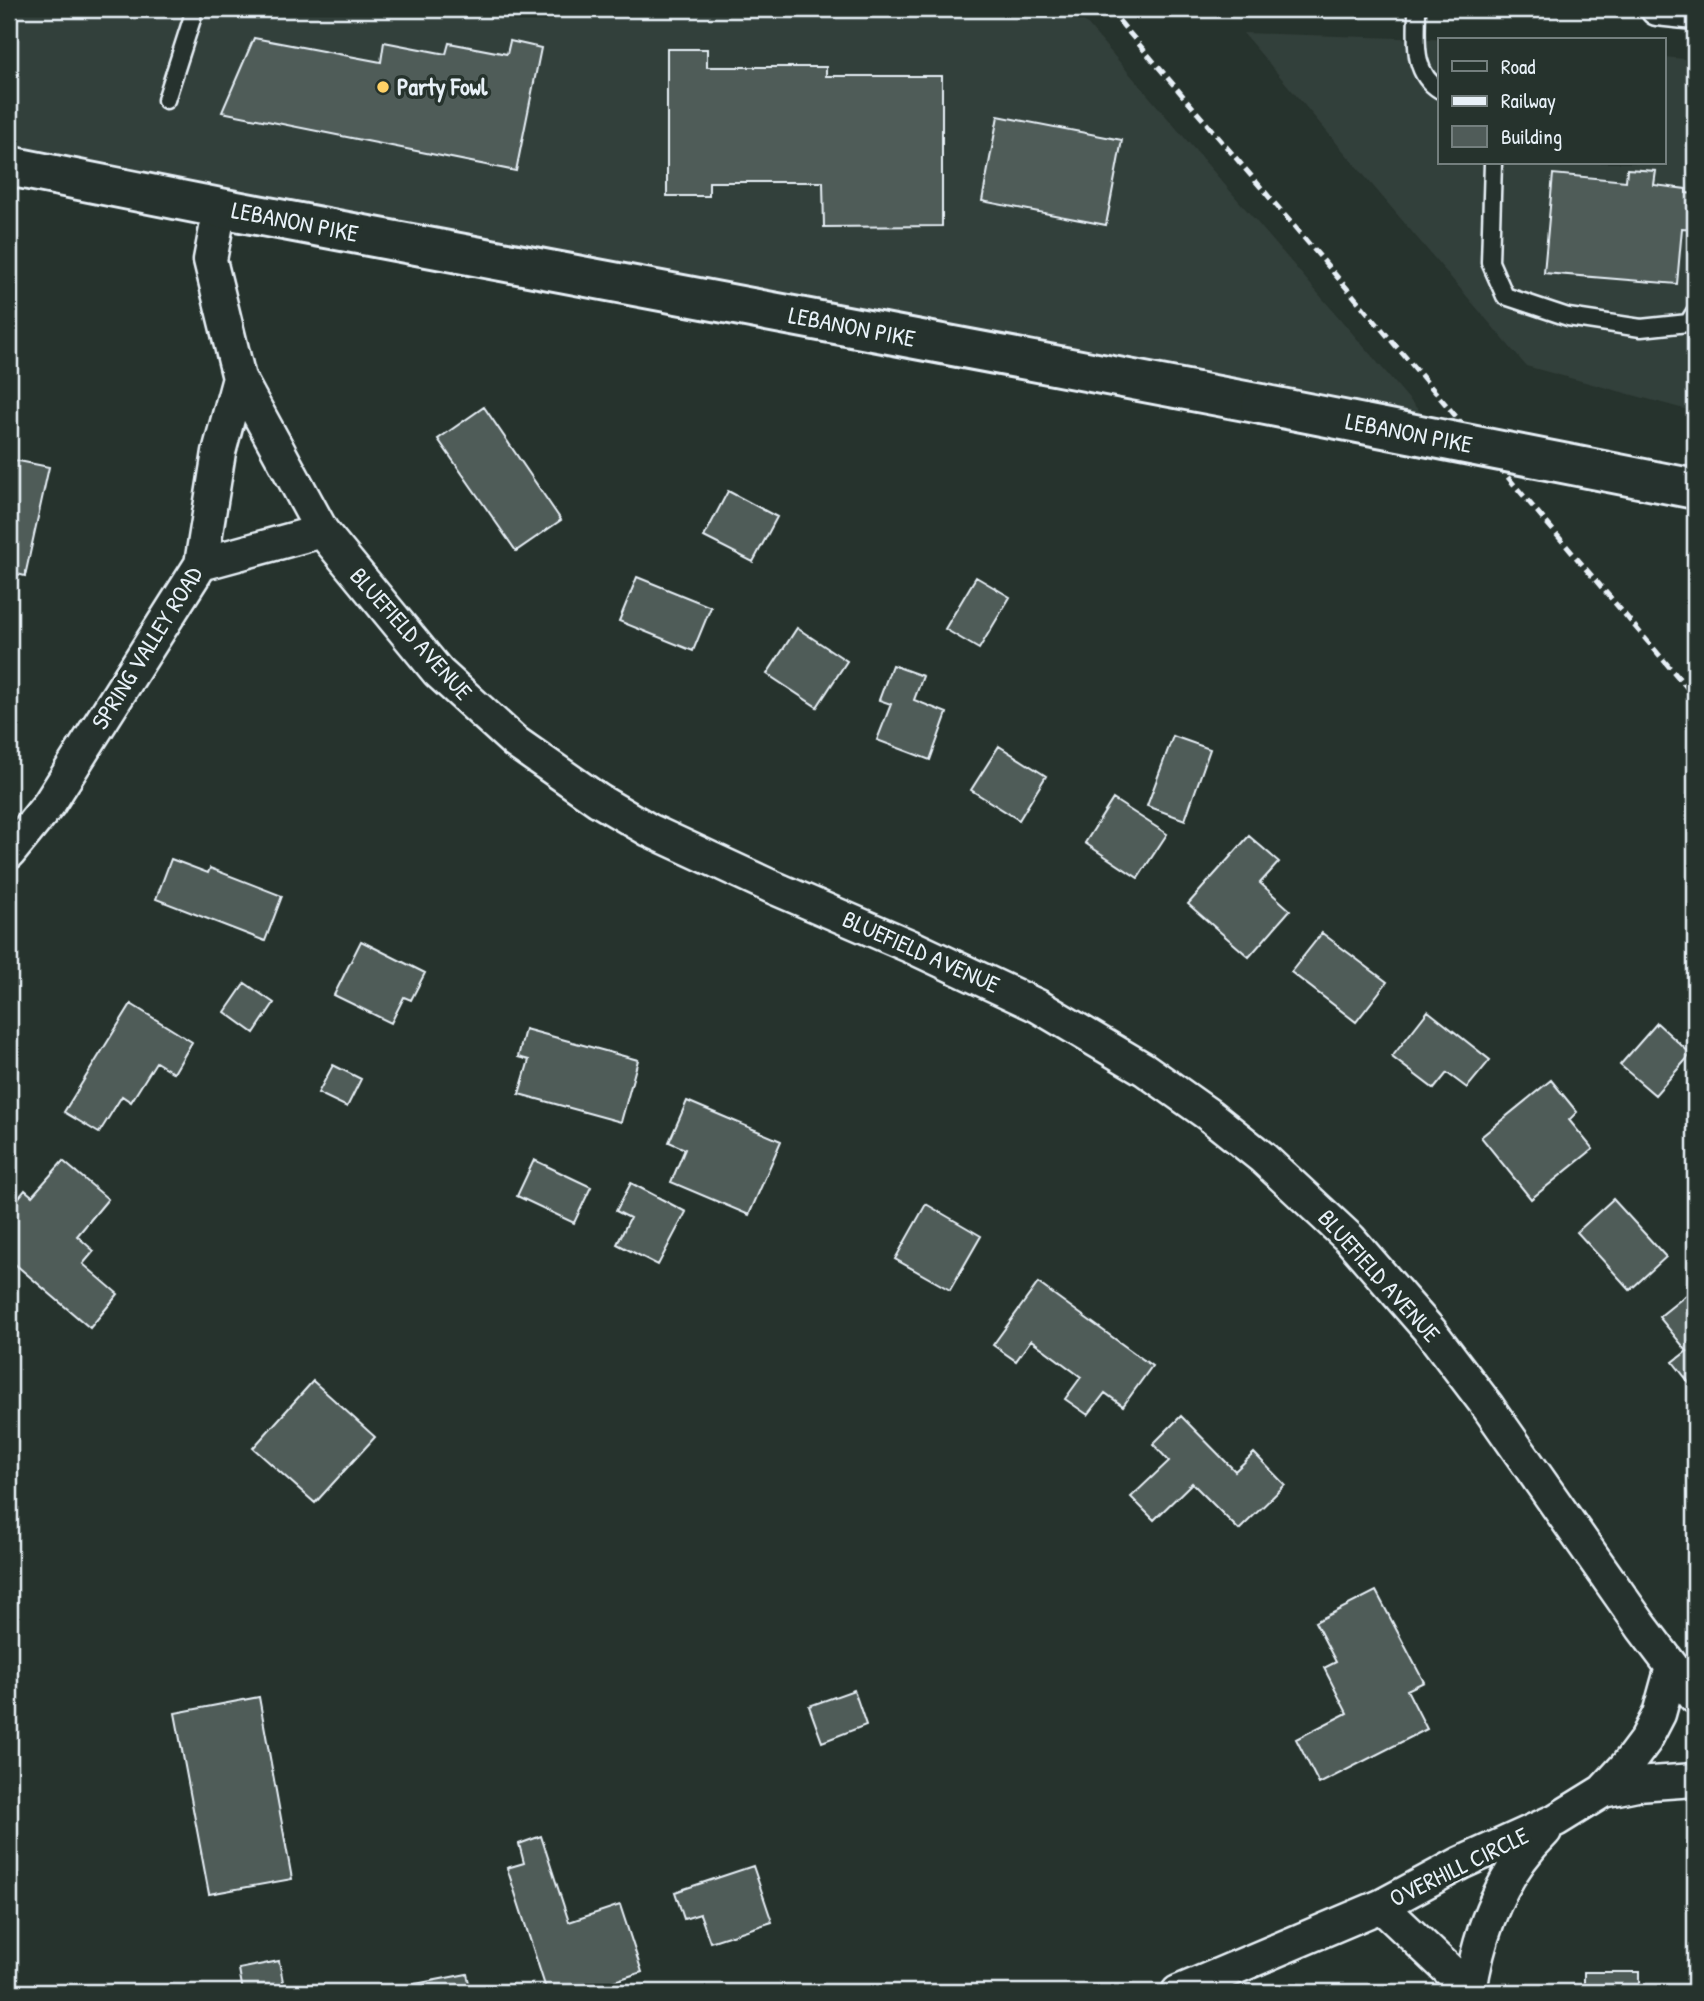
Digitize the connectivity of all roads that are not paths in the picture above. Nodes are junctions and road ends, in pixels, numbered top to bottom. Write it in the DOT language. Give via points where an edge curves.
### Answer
graph roads {
  1 [pos="193,9"];
  2 [pos="1418,9"];
  3 [pos="1657,9"];
  4 [pos="1695,13"];
  5 [pos="1438,89"];
  6 [pos="166,100"];
  7 [pos="1493,164"];
  8 [pos="9,166"];
  9 [pos="220,208"];
  10 [pos="1695,312"];
  11 [pos="239,378"];
  12 [pos="1695,489"];
  13 [pos="322,531"];
  14 [pos="201,564"];
  15 [pos="9,853"];
  16 [pos="1672,1667"];
  17 [pos="1695,1697"];
  18 [pos="1695,1780"];
  19 [pos="1603,1791"];
  20 [pos="1556,1820"];
  21 [pos="1381,1906"];
  22 [pos="1470,1991"];
  23 [pos="1178,1992"];
  1 -- 6 [label="lane"];
  2 -- 5 [label="lane" via="1417,59 1430,84"];
  3 -- 4 [label="street"];
  7 -- 10 [label="lane" via="1490,262 1505,296 1568,317 1641,328 1688,323"];
  8 -- 9 [label="main road, LEBANON PIKE"];
  9 -- 11 [label="street, BLUEFIELD AVENUE" via="210,260"];
  9 -- 12 [label="main road, LEBANON PIKE, bridge"];
  11 -- 13 [label="street, BLUEFIELD AVENUE"];
  11 -- 14 [label="street, SPRING VALLEY ROAD" via="219,452"];
  13 -- 14 [label="street"];
  13 -- 16 [label="street, BLUEFIELD AVENUE" via="438,672 515,742 564,778 649,830 1038,1006 1144,1069 1263,1158 1350,1239 1431,1332"];
  14 -- 15 [label="street, SPRING VALLEY ROAD" via="49,804"];
  16 -- 17 [label="street, BLUEFIELD AVENUE"];
  16 -- 19 [label="street, OVERHILL CIRCLE" via="1659,1714 1645,1741"];
  18 -- 19 [label="street"];
  19 -- 20 [label="street, OVERHILL CIRCLE"];
  20 -- 21 [label="street, OVERHILL CIRCLE"];
  20 -- 22 [label="street" via="1518,1860 1498,1894 1477,1954"];
  21 -- 22 [label="street"];
  21 -- 23 [label="street, OVERHILL CIRCLE"];
}
